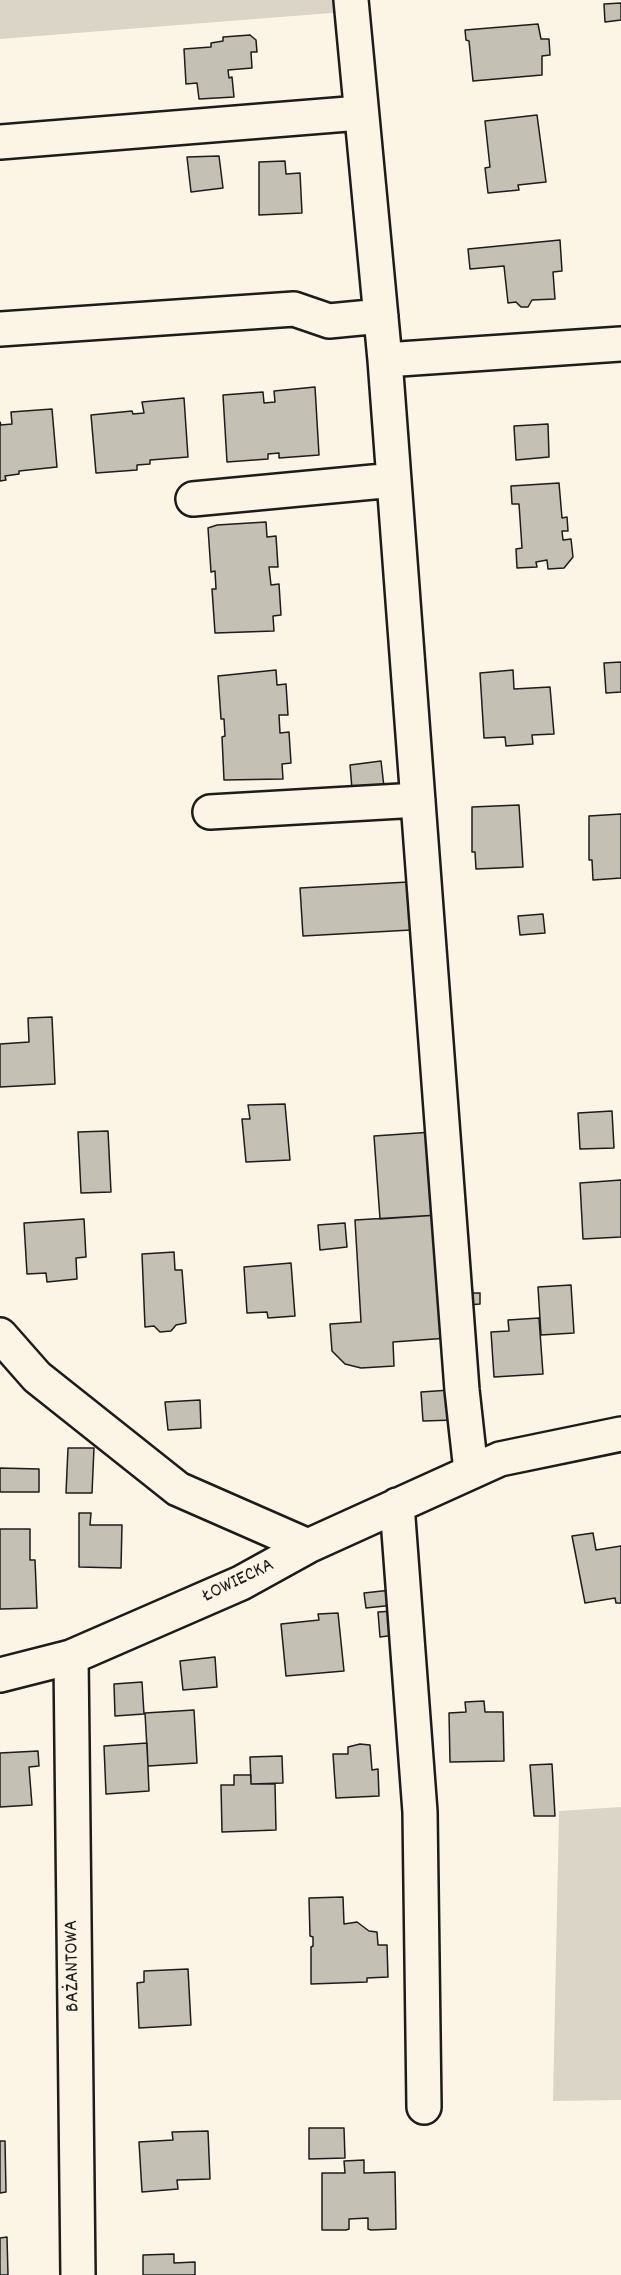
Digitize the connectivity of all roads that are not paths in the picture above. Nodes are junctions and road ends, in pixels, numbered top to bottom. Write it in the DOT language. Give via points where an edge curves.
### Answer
graph roads {
  1 [pos="351,0"];
  2 [pos="360,113"];
  3 [pos="0,142"];
  4 [pos="381,316"];
  5 [pos="0,329"];
  6 [pos="621,344"];
  7 [pos="385,360"];
  8 [pos="394,480"];
  9 [pos="193,499"];
  10 [pos="418,800"];
  11 [pos="210,812"];
  12 [pos="0,1335"];
  13 [pos="621,1434"];
  14 [pos="471,1471"];
  15 [pos="397,1505"];
  16 [pos="308,1546"];
  17 [pos="71,1657"];
  18 [pos="0,1675"];
  19 [pos="424,2107"];
  20 [pos="78,2275"];
  1 -- 2 [label="street"];
  2 -- 3 [label="street"];
  2 -- 4 [label="street"];
  4 -- 5 [label="street" via="329,321 294,309"];
  4 -- 7 [label="street"];
  6 -- 7 [label="street"];
  7 -- 8 [label="street"];
  8 -- 9 [label="street"];
  8 -- 10 [label="street"];
  10 -- 11 [label="street"];
  10 -- 14 [label="street"];
  12 -- 16 [label="street" via="37,1377 178,1488"];
  13 -- 14 [label="street, ŁOWIECKA" via="500,1460"];
  14 -- 15 [label="street, ŁOWIECKA"];
  15 -- 16 [label="street, ŁOWIECKA"];
  15 -- 19 [label="street" via="420,1812"];
  16 -- 17 [label="street, ŁOWIECKA" via="241,1583"];
  17 -- 18 [label="street, ŁOWIECKA"];
  17 -- 20 [label="street, BAŻANTOWA"];
}
